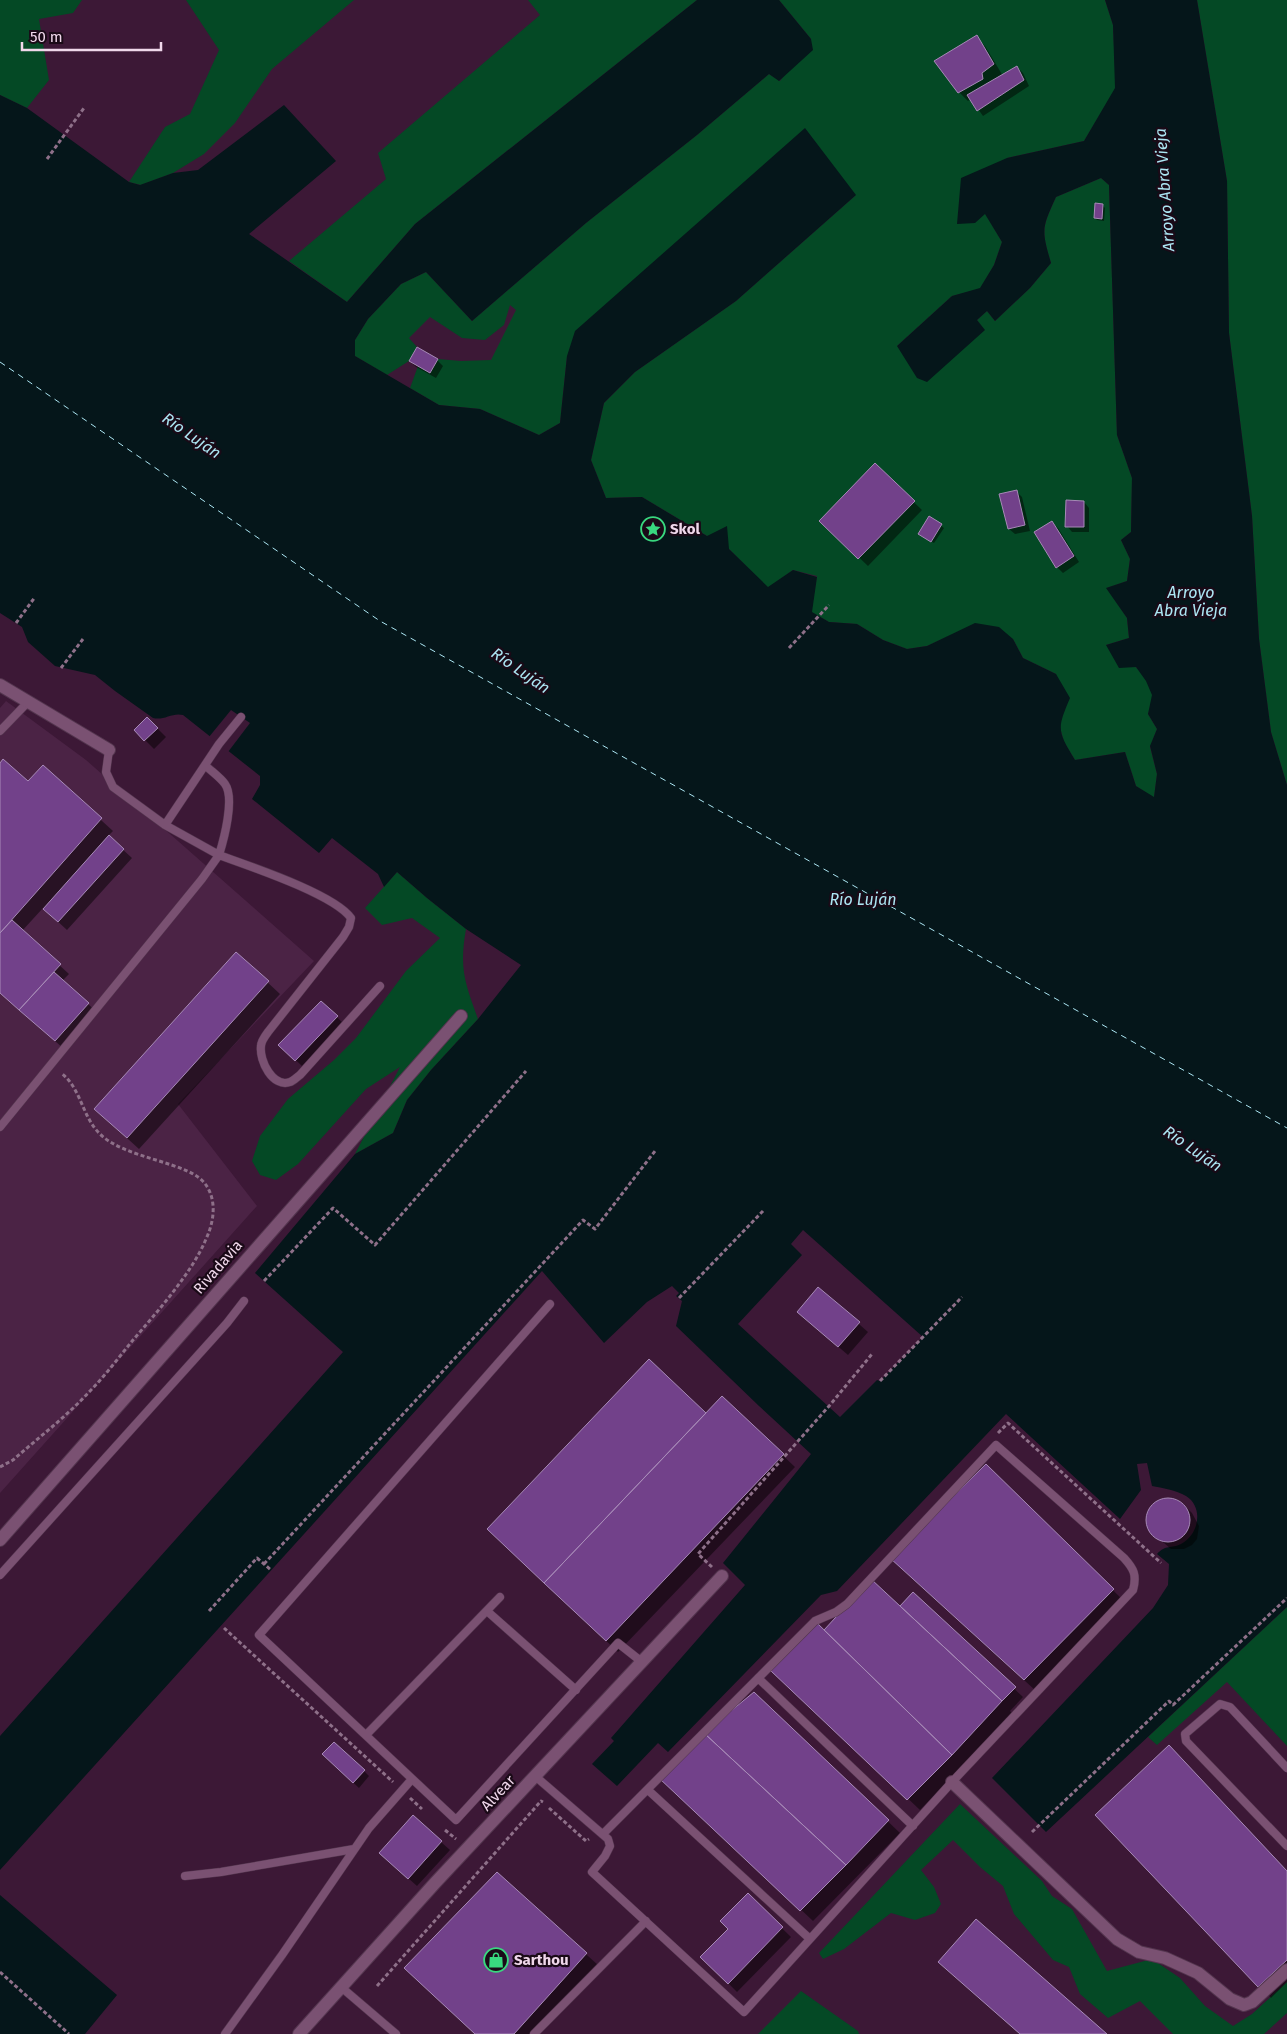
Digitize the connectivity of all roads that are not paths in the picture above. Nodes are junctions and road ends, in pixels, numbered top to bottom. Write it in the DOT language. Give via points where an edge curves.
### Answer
graph roads {
  1 [pos="0,685"];
  2 [pos="28,702"];
  3 [pos="241,717"];
  4 [pos="0,731"];
  5 [pos="109,750"];
  6 [pos="205,765"];
  7 [pos="165,825"];
  8 [pos="219,855"];
  9 [pos="380,986"];
  10 [pos="461,1016"];
  11 [pos="0,1127"];
  12 [pos="244,1301"];
  13 [pos="550,1304"];
  14 [pos="0,1540"];
  15 [pos="0,1575"];
  16 [pos="722,1576"];
  17 [pos="500,1597"];
  18 [pos="487,1611"];
  19 [pos="642,1662"];
  20 [pos="758,1678"];
  21 [pos="576,1690"];
  22 [pos="366,1735"];
  23 [pos="1287,1768"];
  24 [pos="535,1776"];
  25 [pos="412,1779"];
  26 [pos="952,1782"];
  27 [pos="648,1790"];
  28 [pos="913,1826"];
  29 [pos="603,1834"];
  30 [pos="1287,1846"];
  31 [pos="354,1849"];
  32 [pos="185,1876"];
  33 [pos="646,1921"];
  34 [pos="810,1939"];
  35 [pos="1287,1970"];
  36 [pos="341,1988"];
  37 [pos="225,2034"];
  38 [pos="300,2034"];
  39 [pos="396,2034"];
  40 [pos="534,2034"];
  1 -- 2 [label="street"];
  2 -- 4 [label="lane"];
  2 -- 5 [label="street"];
  3 -- 6 [label="lane"];
  5 -- 7 [label="lane" via="106,772 113,787"];
  6 -- 7 [label="lane"];
  6 -- 8 [label="lane" via="225,784 230,796"];
  7 -- 8 [label="lane"];
  8 -- 9 [label="lane" via="317,894 345,910 350,918 343,937 261,1045 261,1059 268,1073 282,1082 290,1082 300,1075"];
  8 -- 11 [label="lane"];
  10 -- 14 [label="street, Rivadavia"];
  12 -- 15 [label="lane"];
  13 -- 22 [label="lane" via="259,1635"];
  16 -- 19 [label="street, Alvear"];
  17 -- 18 [label="lane"];
  18 -- 21 [label="lane"];
  18 -- 22 [label="lane"];
  19 -- 21 [label="lane" via="618,1643"];
  19 -- 24 [label="street, Alvear"];
  20 -- 26 [label="lane" via="814,1621 847,1604 996,1445 1124,1558 1134,1568 1136,1579 1133,1590"];
  20 -- 27 [label="lane"];
  20 -- 28 [label="lane"];
  21 -- 25 [label="lane" via="456,1820"];
  22 -- 25 [label="lane"];
  23 -- 30 [label="lane" via="1224,1704 1185,1734 1186,1742"];
  24 -- 29 [label="lane"];
  24 -- 36 [label="street, Alvear"];
  25 -- 31 [label="lane"];
  26 -- 28 [label="lane"];
  26 -- 35 [label="street" via="1117,1939 1139,1952 1165,1958 1198,1973 1230,1999 1244,2005 1252,2002"];
  27 -- 29 [label="lane"];
  27 -- 34 [label="lane"];
  28 -- 34 [label="lane"];
  29 -- 33 [label="lane" via="610,1846 592,1872"];
  31 -- 32 [label="lane"];
  31 -- 37 [label="lane"];
  33 -- 34 [label="lane" via="744,2012"];
  33 -- 40 [label="lane"];
  36 -- 38 [label="street, Alvear"];
  36 -- 39 [label="lane"];
}
